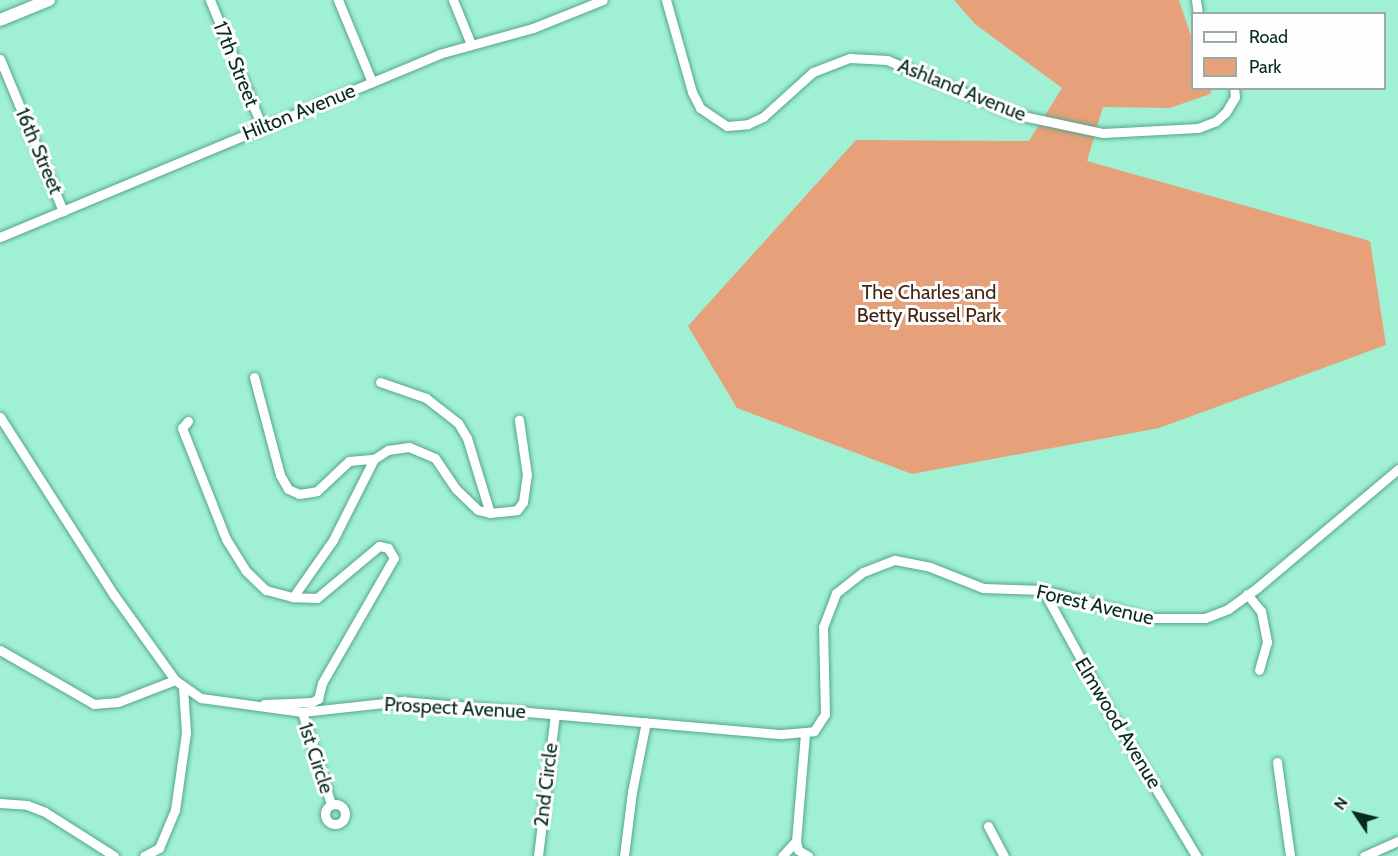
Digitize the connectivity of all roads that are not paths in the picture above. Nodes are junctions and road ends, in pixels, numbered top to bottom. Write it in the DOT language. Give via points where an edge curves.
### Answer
graph roads {
  1 [pos="49,0"];
  2 [pos="210,0"];
  3 [pos="338,0"];
  4 [pos="453,0"];
  5 [pos="603,0"];
  6 [pos="666,0"];
  7 [pos="0,20"];
  8 [pos="471,44"];
  9 [pos="0,58"];
  10 [pos="372,82"];
  11 [pos="1233,90"];
  12 [pos="262,127"];
  13 [pos="63,211"];
  14 [pos="0,237"];
  15 [pos="254,377"];
  16 [pos="380,382"];
  17 [pos="0,417"];
  18 [pos="519,420"];
  19 [pos="188,421"];
  20 [pos="374,459"];
  21 [pos="1397,473"];
  22 [pos="490,513"];
  23 [pos="1043,590"];
  24 [pos="1247,594"];
  25 [pos="293,597"];
  26 [pos="0,650"];
  27 [pos="1259,670"];
  28 [pos="175,680"];
  29 [pos="183,688"];
  30 [pos="243,706"];
  31 [pos="302,712"];
  32 [pos="555,714"];
  33 [pos="646,722"];
  34 [pos="804,734"];
  35 [pos="1277,762"];
  36 [pos="0,803"];
  37 [pos="331,804"];
  38 [pos="988,826"];
  39 [pos="796,841"];
  40 [pos="1398,842"];
  41 [pos="114,856"];
  42 [pos="144,856"];
  43 [pos="538,856"];
  44 [pos="624,856"];
  45 [pos="782,856"];
  46 [pos="808,856"];
  47 [pos="1004,856"];
  48 [pos="1196,856"];
  49 [pos="1290,856"];
  50 [pos="1364,856"];
  1 -- 7 [label="street"];
  2 -- 12 [label="street, 17th Street"];
  3 -- 10 [label="street"];
  4 -- 8 [label="street"];
  5 -- 8 [label="street, Hilton Avenue" via="533,28"];
  6 -- 11 [label="street, Ashland Avenue" via="692,92 700,108 727,126 748,124 763,117 813,72 850,58 887,60 1018,115 1103,133 1198,128 1226,112 1235,97"];
  8 -- 10 [label="street, Hilton Avenue"];
  9 -- 13 [label="street, 16th Street"];
  10 -- 12 [label="street, Hilton Avenue"];
  12 -- 13 [label="street, Hilton Avenue"];
  13 -- 14 [label="street, Hilton Avenue"];
  15 -- 20 [label="street" via="280,475 288,489 299,494 317,491 349,461"];
  16 -- 22 [label="street" via="426,398 458,423 467,438"];
  17 -- 28 [label="street, Prospect Avenue" via="114,595"];
  18 -- 22 [label="street" via="527,475 523,502 517,510"];
  19 -- 25 [label="street" via="182,428 226,539 245,570 266,590"];
  20 -- 22 [label="street" via="399,447 418,449 445,469 468,502"];
  20 -- 25 [label="street" via="333,540"];
  21 -- 24 [label="street, Forest Avenue"];
  23 -- 24 [label="street, Forest Avenue" via="1167,621 1205,618 1228,609"];
  23 -- 34 [label="street, Forest Avenue" via="982,588 930,567 895,560 862,572 836,593 827,610 822,646 827,705 814,731"];
  23 -- 48 [label="street, Elmwood Avenue"];
  24 -- 27 [label="street" via="1261,610 1268,642"];
  25 -- 30 [label="street" via="317,598 378,546 388,548 394,558 322,683 318,699"];
  26 -- 28 [label="street" via="94,704 118,702"];
  28 -- 29 [label="street, Prospect Avenue"];
  29 -- 30 [label="street, Prospect Avenue" via="201,698"];
  29 -- 42 [label="street" via="185,748 176,810 159,848"];
  30 -- 31 [label="street, Prospect Avenue"];
  31 -- 32 [label="street, Prospect Avenue" via="402,701"];
  31 -- 37 [label="street, 1st Circle"];
  32 -- 33 [label="street, Prospect Avenue"];
  32 -- 43 [label="street, 2nd Circle"];
  33 -- 34 [label="street, Prospect Avenue"];
  33 -- 44 [label="street"];
  34 -- 39 [label="street"];
  35 -- 49 [label="street"];
  36 -- 41 [label="street" via="27,805 45,812"];
  38 -- 47 [label="street"];
  39 -- 45 [label="street"];
  39 -- 46 [label="street" via="798,850"];
  40 -- 50 [label="street"];
}
